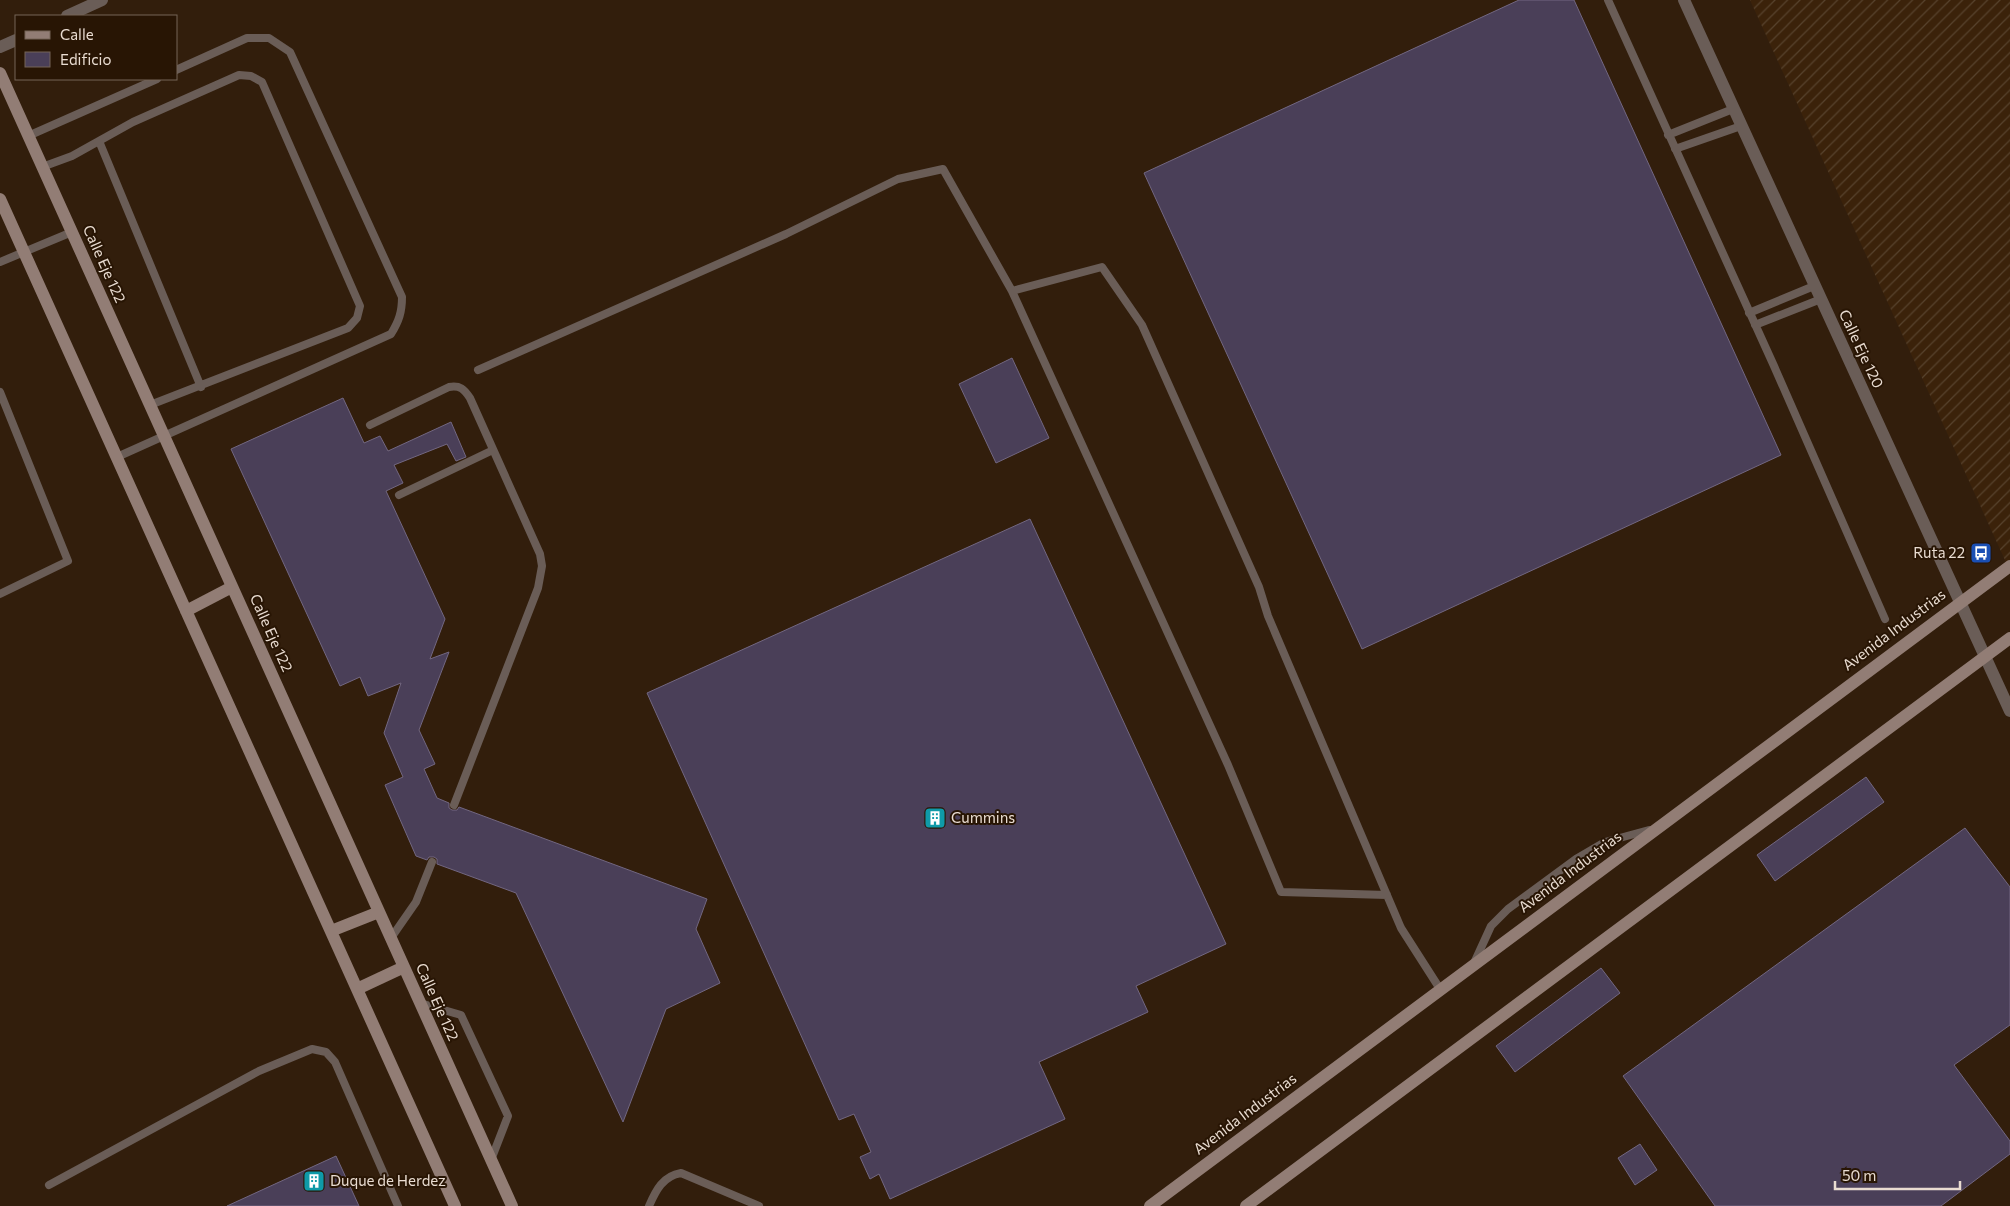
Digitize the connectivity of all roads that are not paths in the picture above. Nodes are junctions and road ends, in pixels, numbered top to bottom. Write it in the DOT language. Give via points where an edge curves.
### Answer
graph roads {
  1 [pos="102,0"];
  2 [pos="1608,0"];
  3 [pos="1684,0"];
  4 [pos="69,15"];
  5 [pos="15,40"];
  6 [pos="0,47"];
  7 [pos="178,69"];
  8 [pos="0,73"];
  9 [pos="155,80"];
  10 [pos="1733,110"];
  11 [pos="1741,126"];
  12 [pos="1668,135"];
  13 [pos="28,136"];
  14 [pos="99,141"];
  15 [pos="1675,149"];
  16 [pos="42,168"];
  17 [pos="0,199"];
  18 [pos="72,232"];
  19 [pos="24,252"];
  20 [pos="0,262"];
  21 [pos="1814,286"];
  22 [pos="1012,291"];
  23 [pos="1820,299"];
  24 [pos="1749,313"];
  25 [pos="1755,325"];
  26 [pos="478,370"];
  27 [pos="201,387"];
  28 [pos="0,392"];
  29 [pos="150,405"];
  30 [pos="370,424"];
  31 [pos="164,436"];
  32 [pos="493,450"];
  33 [pos="117,457"];
  34 [pos="399,495"];
  35 [pos="2010,566"];
  36 [pos="232,587"];
  37 [pos="0,594"];
  38 [pos="1959,602"];
  39 [pos="186,611"];
  40 [pos="1885,619"];
  41 [pos="2010,638"];
  42 [pos="1984,657"];
  43 [pos="2010,711"];
  44 [pos="454,805"];
  45 [pos="1662,824"];
  46 [pos="432,862"];
  47 [pos="1387,895"];
  48 [pos="379,912"];
  49 [pos="331,931"];
  50 [pos="391,938"];
  51 [pos="1474,964"];
  52 [pos="404,967"];
  53 [pos="357,989"];
  54 [pos="1440,989"];
  55 [pos="420,1003"];
  56 [pos="491,1160"];
  57 [pos="49,1185"];
  58 [pos="652,1205"];
  59 [pos="398,1206"];
  60 [pos="455,1206"];
  61 [pos="512,1206"];
  62 [pos="759,1206"];
  63 [pos="1150,1206"];
  64 [pos="1246,1206"];
  1 -- 4 [label="street"];
  2 -- 12 [label="lane"];
  3 -- 10 [label="street, Calle Eje 120"];
  5 -- 6 [label="street"];
  7 -- 31 [label="lane" via="247,38 269,38 290,52 402,297 402,312 391,334"];
  8 -- 13 [label="main road, Calle Eje 122"];
  9 -- 13 [label="lane"];
  10 -- 11 [label="street, Calle Eje 120"];
  10 -- 12 [label="lane"];
  11 -- 15 [label="lane"];
  11 -- 21 [label="street, Calle Eje 120"];
  12 -- 15 [label="lane"];
  13 -- 16 [label="main road, Calle Eje 122"];
  14 -- 16 [label="lane"];
  14 -- 27 [label="lane"];
  14 -- 27 [label="lane" via="132,122 239,75 251,76 262,82 360,306 357,318 348,328"];
  15 -- 24 [label="lane"];
  16 -- 18 [label="main road, Calle Eje 122"];
  17 -- 19 [label="main road"];
  18 -- 19 [label="lane"];
  18 -- 29 [label="main road, Calle Eje 122"];
  19 -- 20 [label="lane"];
  19 -- 33 [label="main road"];
  21 -- 23 [label="street, Calle Eje 120"];
  21 -- 24 [label="lane"];
  22 -- 26 [label="lane" via="943,169 898,179 786,234"];
  22 -- 47 [label="lane" via="1228,765 1281,892"];
  22 -- 47 [label="lane" via="1102,267 1142,325 1259,586 1268,616"];
  23 -- 25 [label="lane"];
  23 -- 38 [label="street, Calle Eje 120"];
  24 -- 25 [label="lane"];
  25 -- 40 [label="lane"];
  27 -- 29 [label="lane"];
  28 -- 37 [label="lane" via="68,561"];
  29 -- 31 [label="main road, Calle Eje 122"];
  30 -- 32 [label="lane" via="457,386 464,389 470,398"];
  31 -- 33 [label="lane"];
  31 -- 36 [label="main road, Calle Eje 122"];
  32 -- 34 [label="lane"];
  32 -- 44 [label="lane" via="540,554 542,576"];
  33 -- 39 [label="main road"];
  35 -- 38 [label="main road, Avenida Industrias"];
  36 -- 39 [label="main road"];
  36 -- 48 [label="main road, Calle Eje 122"];
  38 -- 42 [label="street, Calle Eje 120"];
  38 -- 45 [label="main road, Avenida Industrias"];
  39 -- 49 [label="main road"];
  41 -- 42 [label="main road"];
  42 -- 43 [label="street, Calle Eje 120"];
  42 -- 64 [label="main road"];
  45 -- 51 [label="main road, Avenida Industrias"];
  45 -- 51 [label="lane" via="1645,832 1605,842 1508,909 1491,926"];
  46 -- 50 [label="lane" via="416,902"];
  47 -- 54 [label="lane" via="1401,928"];
  48 -- 49 [label="main road"];
  48 -- 50 [label="main road, Calle Eje 122"];
  49 -- 53 [label="main road"];
  50 -- 52 [label="main road, Calle Eje 122"];
  51 -- 54 [label="main road, Avenida Industrias"];
  52 -- 53 [label="main road"];
  52 -- 55 [label="main road, Calle Eje 122"];
  53 -- 60 [label="main road"];
  54 -- 63 [label="main road, Avenida Industrias"];
  55 -- 56 [label="main road, Calle Eje 122"];
  55 -- 56 [label="lane" via="461,1015 508,1116"];
  56 -- 61 [label="main road, Calle Eje 122"];
  57 -- 59 [label="lane" via="259,1071 312,1049 326,1052 335,1062"];
  58 -- 62 [label="lane" via="661,1182 672,1174 681,1174"];
}
